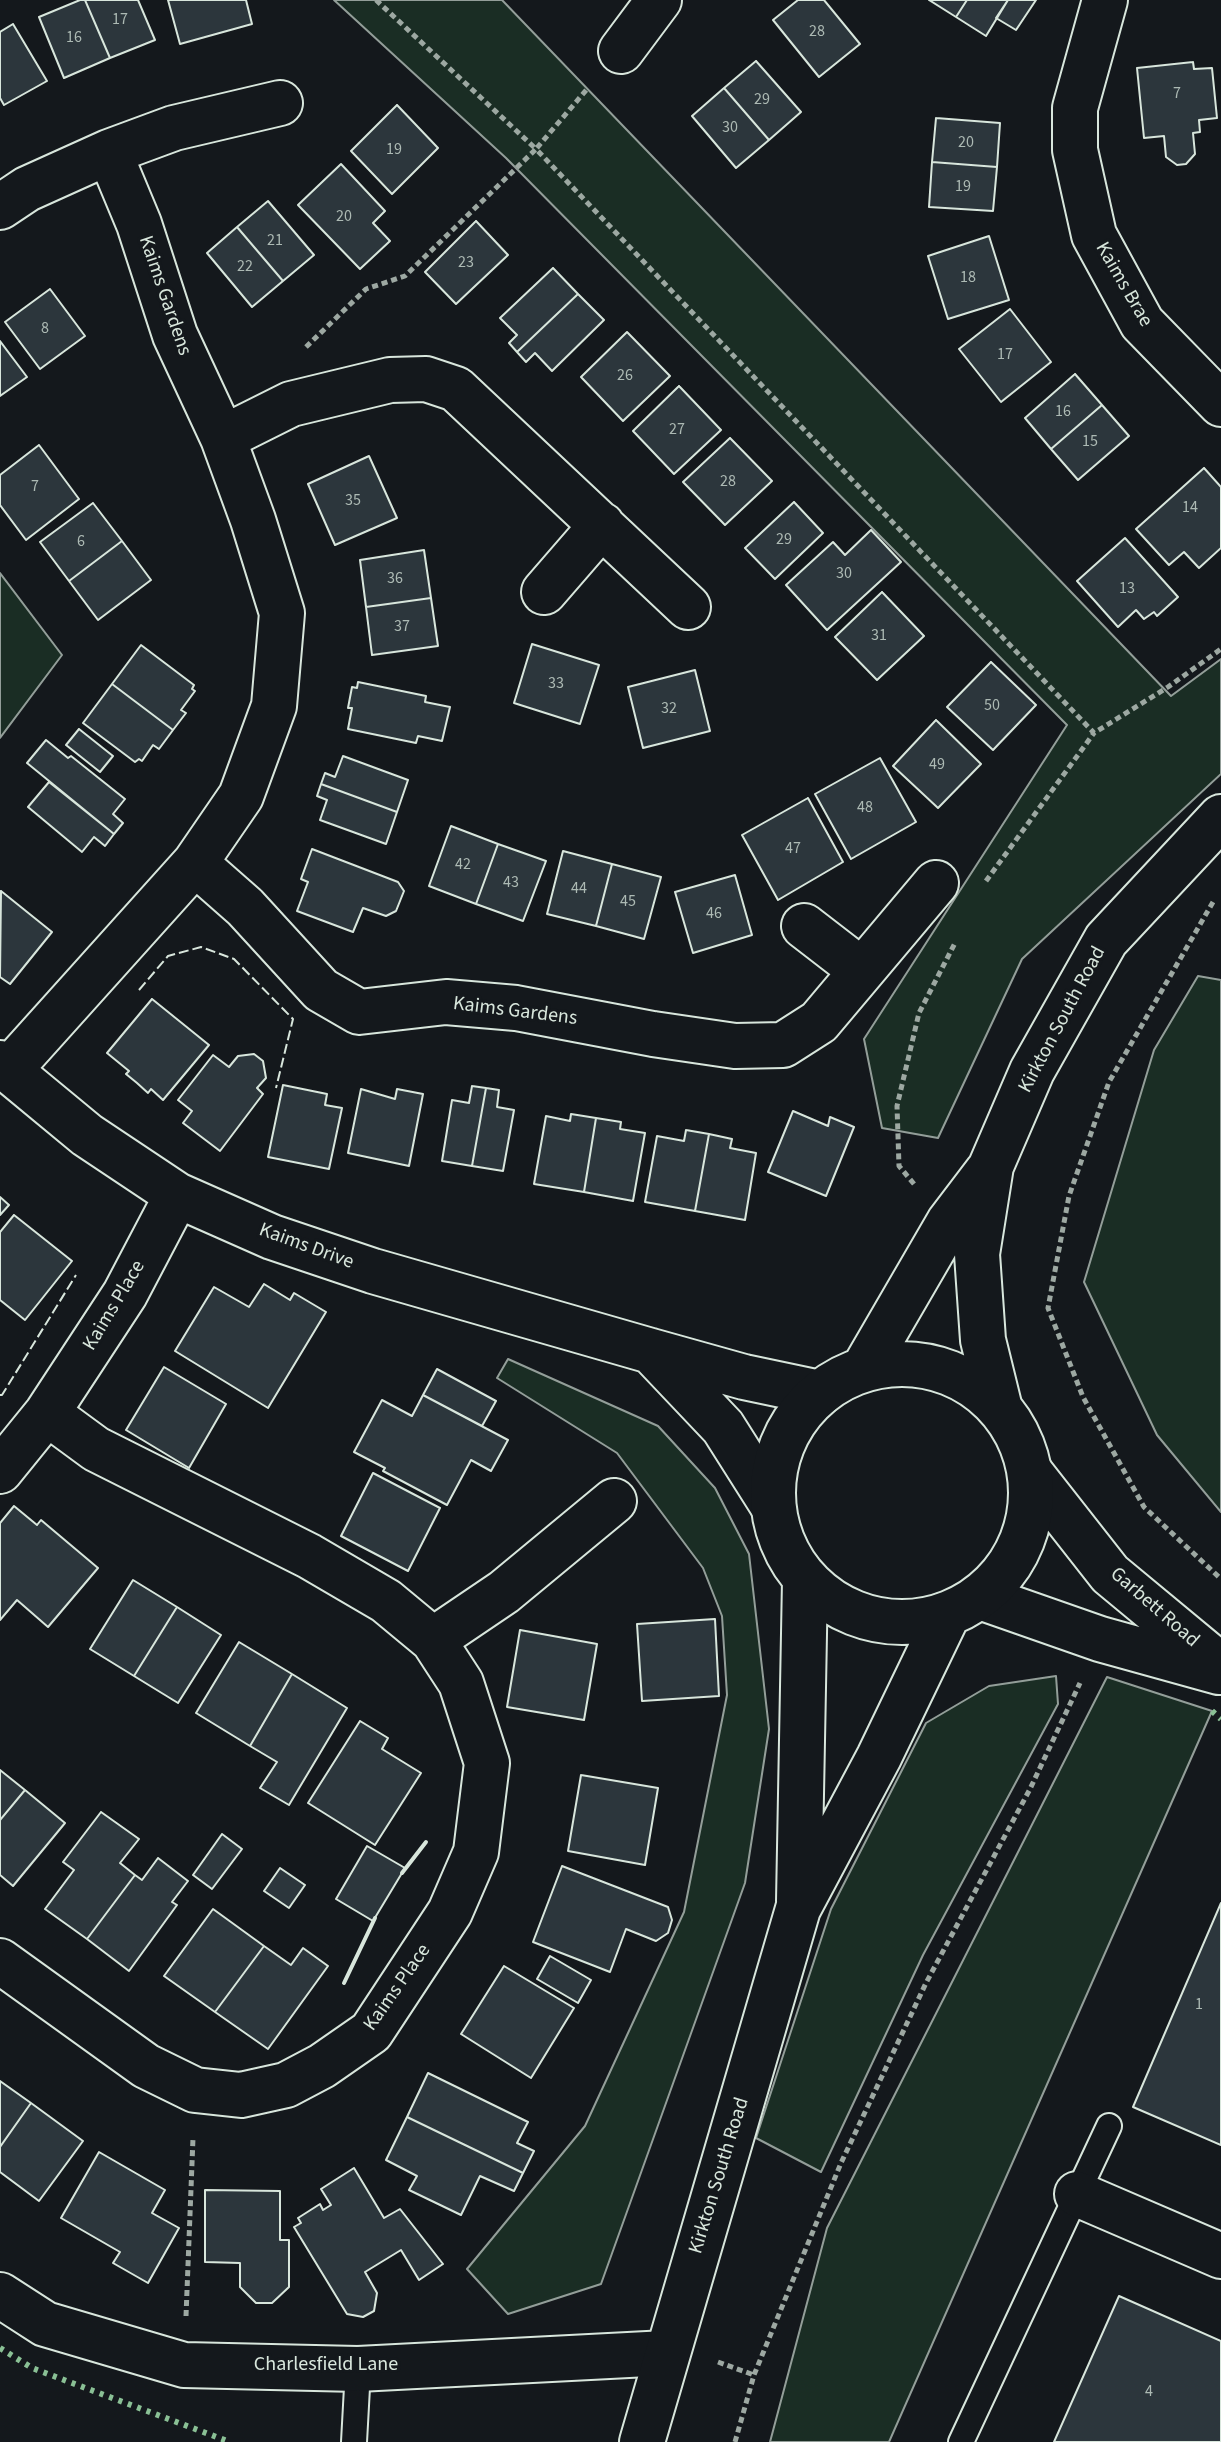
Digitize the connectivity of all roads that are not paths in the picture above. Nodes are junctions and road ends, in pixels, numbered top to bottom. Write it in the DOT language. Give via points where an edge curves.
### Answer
graph roads {
  1 [pos="659,0"];
  2 [pos="1105,0"];
  3 [pos="621,51"];
  4 [pos="280,103"];
  5 [pos="109,152"];
  6 [pos="0,207"];
  7 [pos="1221,404"];
  8 [pos="223,438"];
  9 [pos="602,525"];
  10 [pos="544,592"];
  11 [pos="688,607"];
  12 [pos="1214,824"];
  13 [pos="195,863"];
  14 [pos="936,883"];
  15 [pos="804,926"];
  16 [pos="861,970"];
  17 [pos="4,1066"];
  18 [pos="991,1166"];
  19 [pos="177,1195"];
  20 [pos="651,1351"];
  21 [pos="863,1370"];
  22 [pos="820,1393"];
  23 [pos="1000,1409"];
  24 [pos="47,1413"];
  25 [pos="0,1471"];
  26 [pos="1030,1472"];
  27 [pos="614,1501"];
  28 [pos="773,1506"];
  29 [pos="805,1580"];
  30 [pos="964,1605"];
  31 [pos="433,1640"];
  32 [pos="1221,1666"];
  33 [pos="1221,1673"];
  34 [pos="798,1909"];
  35 [pos="0,1961"];
  36 [pos="1109,2126"];
  37 [pos="1077,2194"];
  38 [pos="1221,2256"];
  39 [pos="0,2295"];
  40 [pos="667,2353"];
  41 [pos="358,2369"];
  42 [pos="354,2442"];
  43 [pos="642,2442"];
  44 [pos="961,2442"];
  1 -- 3 [label="street"];
  2 -- 7 [label="street, Kaims Brae" via="1075,108 1075,150 1094,235 1142,323"];
  4 -- 5 [label="street" via="174,128"];
  5 -- 6 [label="street"];
  5 -- 8 [label="street, Kaims Gardens" via="175,335"];
  8 -- 9 [label="street" via="291,404 390,380 426,379 456,389"];
  8 -- 13 [label="street, Kaims Gardens" via="282,613 274,706 241,796"];
  9 -- 10 [label="street"];
  9 -- 11 [label="street"];
  12 -- 18 [label="street, Kirkton South Road" via="1106,940 1032,1071"];
  13 -- 16 [label="street, Kaims Gardens" via="245,907 321,990 359,1012 446,1002 516,1008 735,1046 783,1045 819,1022"];
  13 -- 17 [label="street, Kaims Gardens"];
  14 -- 16 [label="street, Kaims Gardens"];
  15 -- 16 [label="street"];
  17 -- 19 [label="street, Kaims Drive" via="87,1135"];
  18 -- 21 [label="street, Kirkton South Road" via="949,1222"];
  18 -- 23 [label="street, Kirkton South Road" via="977,1254 983,1340"];
  19 -- 20 [label="street, Kaims Drive" via="272,1237 373,1271"];
  19 -- 24 [label="street, Kaims Place" via="125,1294"];
  20 -- 22 [label="street, Kaims Drive"];
  20 -- 28 [label="street" via="723,1427"];
  21 -- 22 [label="street"];
  21 -- 23 [label="street" via="897,1364 936,1368 981,1391"];
  22 -- 28 [label="street" via="795,1421 780,1450"];
  23 -- 26 [label="street" via="1022,1444"];
  24 -- 25 [label="street, Kaims Place"];
  24 -- 31 [label="street, Kaims Place" via="96,1449 309,1556 386,1601"];
  26 -- 30 [label="street" via="1029,1516 1018,1549 1003,1573"];
  26 -- 32 [label="street, Garbett Road" via="1110,1574"];
  27 -- 31 [label="street" via="504,1592"];
  28 -- 29 [label="street" via="781,1542"];
  29 -- 30 [label="street" via="832,1602 875,1620 924,1620"];
  29 -- 34 [label="street, Kirkton South Road"];
  30 -- 33 [label="street, Garbett Road"];
  30 -- 34 [label="street, Kirkton South Road"];
  31 -- 35 [label="street, Kaims Place" via="461,1683 487,1763 476,1852 450,1912 371,2032 286,2085 241,2095 195,2090 146,2066"];
  34 -- 40 [label="street, Kirkton South Road"];
  36 -- 37 [label="lane"];
  37 -- 38 [label="street"];
  37 -- 44 [label="lane"];
  39 -- 41 [label="street, Charlesfield Lane" via="45,2324 184,2365"];
  40 -- 41 [label="street, Charlesfield Lane"];
  40 -- 43 [label="street, Kirkton South Road"];
  41 -- 42 [label="lane"];
}
